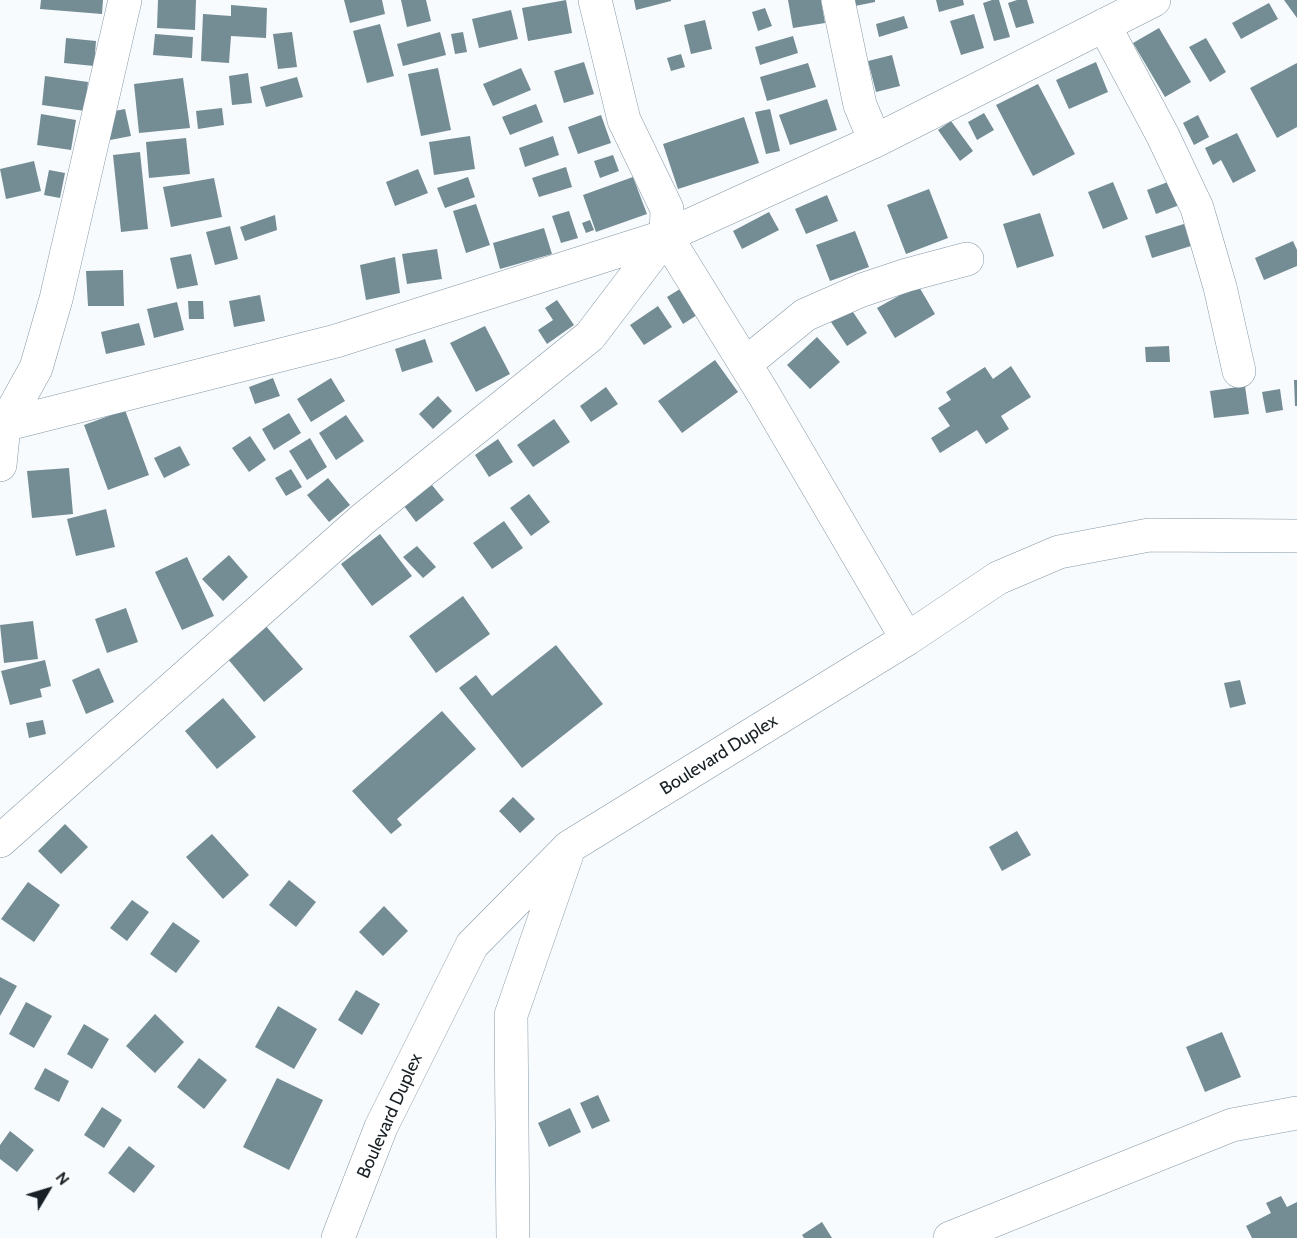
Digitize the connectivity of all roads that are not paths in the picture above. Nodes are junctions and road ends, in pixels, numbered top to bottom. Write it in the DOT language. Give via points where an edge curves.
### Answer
graph roads {
  1 [pos="125,0"];
  2 [pos="595,0"];
  3 [pos="838,0"];
  4 [pos="1154,0"];
  5 [pos="1104,25"];
  6 [pos="875,141"];
  7 [pos="666,236"];
  8 [pos="968,259"];
  9 [pos="745,364"];
  10 [pos="1239,371"];
  11 [pos="2,426"];
  12 [pos="0,465"];
  13 [pos="1297,536"];
  14 [pos="907,639"];
  15 [pos="0,841"];
  16 [pos="569,847"];
  17 [pos="1297,1113"];
  18 [pos="338,1238"];
  19 [pos="513,1238"];
  20 [pos="950,1238"];
  1 -- 11 [label="street" via="56,299 36,368"];
  2 -- 7 [label="street" via="624,120 667,209"];
  3 -- 6 [label="street" via="860,105"];
  4 -- 5 [label="street"];
  5 -- 6 [label="street"];
  5 -- 10 [label="street" via="1197,208"];
  6 -- 7 [label="street"];
  7 -- 9 [label="street"];
  7 -- 11 [label="street" via="336,341"];
  7 -- 15 [label="street" via="590,336 363,519"];
  8 -- 9 [label="street" via="862,290 805,315"];
  9 -- 14 [label="street"];
  11 -- 12 [label="street"];
  13 -- 14 [label="street, Boulevard Duplex" via="1149,535 1059,552 998,578"];
  14 -- 16 [label="street, Boulevard Duplex"];
  16 -- 18 [label="street, Boulevard Duplex" via="472,945 381,1127"];
  16 -- 19 [label="street" via="511,1015"];
  17 -- 20 [label="street" via="1232,1125"];
}
